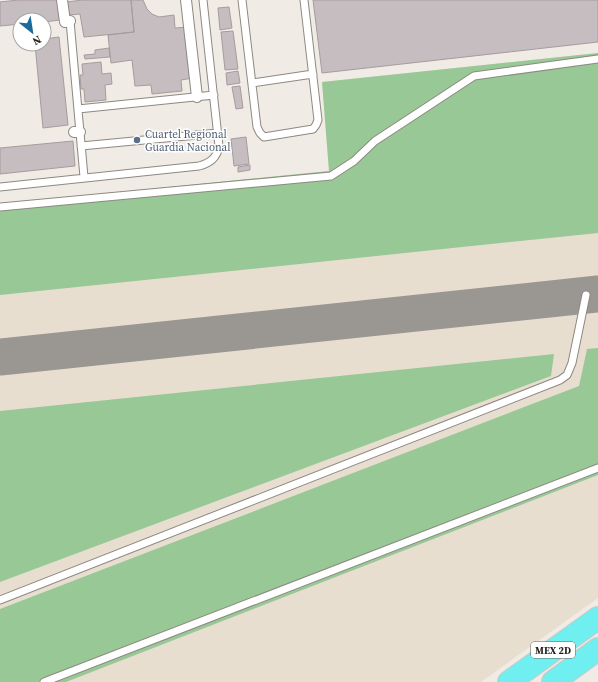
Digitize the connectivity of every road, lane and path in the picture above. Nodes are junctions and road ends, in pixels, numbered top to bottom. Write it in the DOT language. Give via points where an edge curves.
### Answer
graph roads {
  1 [pos="62,0"];
  2 [pos="186,0"];
  3 [pos="203,0"];
  4 [pos="242,0"];
  5 [pos="304,0"];
  6 [pos="70,21"];
  7 [pos="598,59"];
  8 [pos="313,74"];
  9 [pos="252,83"];
  10 [pos="214,95"];
  11 [pos="197,97"];
  12 [pos="78,109"];
  13 [pos="218,133"];
  14 [pos="81,146"];
  15 [pos="84,177"];
  16 [pos="0,187"];
  17 [pos="0,207"];
  18 [pos="586,295"];
  19 [pos="598,468"];
  20 [pos="0,600"];
  21 [pos="598,618"];
  22 [pos="598,649"];
  23 [pos="44,682"];
  24 [pos="509,682"];
  25 [pos="553,682"];
  1 -- 6 [label="street" via="65,22"];
  2 -- 11 [label="street"];
  3 -- 10 [label="lane"];
  4 -- 9 [label="lane"];
  5 -- 8 [label="lane"];
  6 -- 12 [label="lane"];
  7 -- 17 [label="lane" via="474,76 375,141 354,161 331,176"];
  8 -- 9 [label="lane"];
  8 -- 9 [label="lane" via="318,120 313,129 264,137 257,127"];
  10 -- 11 [label="lane"];
  10 -- 13 [label="lane"];
  11 -- 12 [label="lane"];
  12 -- 14 [label="lane" via="77,132"];
  13 -- 14 [label="lane"];
  13 -- 15 [label="lane" via="217,154 204,164"];
  14 -- 15 [label="lane"];
  15 -- 16 [label="lane"];
  18 -- 20 [label="lane" via="572,363 567,375 560,380"];
  19 -- 23 [label="lane"];
  21 -- 24 [label="highway, MEX 2D"];
  22 -- 25 [label="highway, MEX 2D"];
}
